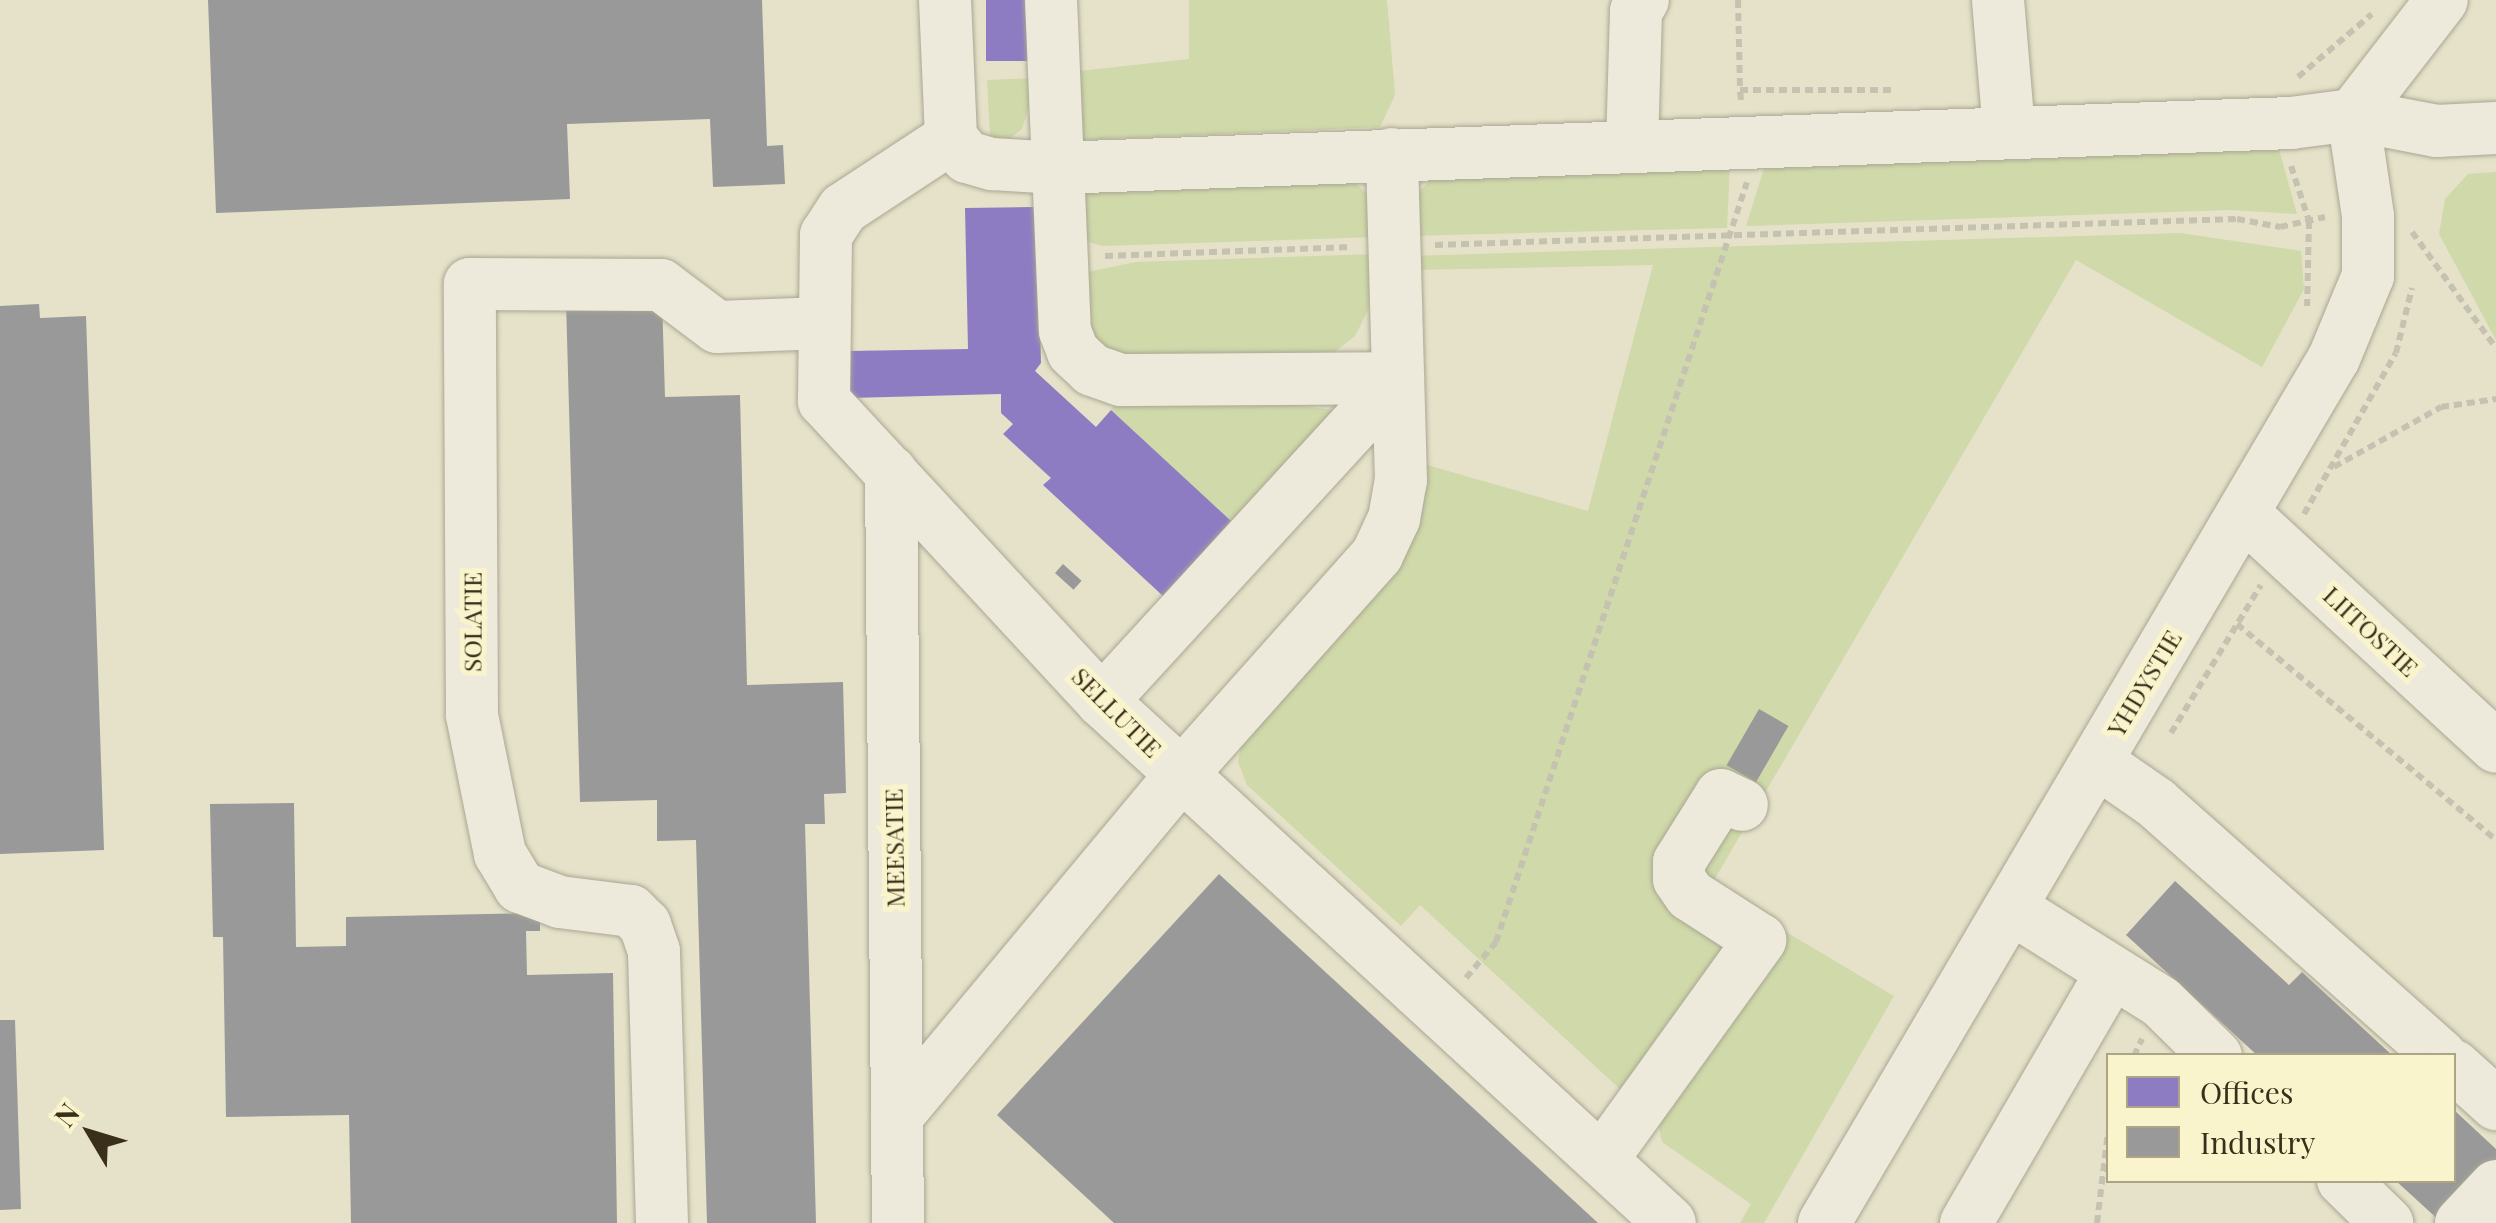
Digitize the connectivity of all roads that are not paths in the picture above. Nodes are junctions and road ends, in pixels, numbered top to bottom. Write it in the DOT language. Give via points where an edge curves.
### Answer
graph roads {
  1 [pos="945,0"];
  2 [pos="1052,0"];
  3 [pos="1643,0"];
  4 [pos="1998,0"];
  5 [pos="2442,0"];
  6 [pos="2473,103"];
  7 [pos="2353,115"];
  8 [pos="2496,128"];
  9 [pos="2009,130"];
  10 [pos="951,138"];
  11 [pos="1632,146"];
  12 [pos="1392,154"];
  13 [pos="1058,168"];
  14 [pos="825,323"];
  15 [pos="1398,378"];
  16 [pos="891,472"];
  17 [pos="2246,516"];
  18 [pos="1102,700"];
  19 [pos="2496,747"];
  20 [pos="2097,762"];
  21 [pos="1180,775"];
  22 [pos="1742,806"];
  23 [pos="2010,908"];
  24 [pos="2112,972"];
  25 [pos="2213,1053"];
  26 [pos="2438,1053"];
  27 [pos="2456,1068"];
  28 [pos="2496,1104"];
  29 [pos="897,1116"];
  30 [pos="1603,1158"];
  31 [pos="2347,1183"];
  32 [pos="2496,1186"];
  33 [pos="662,1223"];
  34 [pos="898,1223"];
  35 [pos="1670,1223"];
  36 [pos="1824,1223"];
  37 [pos="1966,1223"];
  38 [pos="2387,1223"];
  39 [pos="2461,1223"];
  1 -- 10 [label="lane"];
  2 -- 13 [label="lane"];
  3 -- 11 [label="lane" via="1636,11"];
  4 -- 9 [label="lane"];
  5 -- 7 [label="lane"];
  6 -- 7 [label="lane"];
  7 -- 8 [label="lane" via="2437,130"];
  7 -- 9 [label="lane" via="2291,123"];
  7 -- 17 [label="lane, YHDYSTIE" via="2368,216 2368,276 2334,358"];
  9 -- 11 [label="lane"];
  10 -- 13 [label="lane" via="966,157 980,161"];
  10 -- 14 [label="lane, SELLUTIE" via="843,208 826,236"];
  11 -- 12 [label="lane"];
  12 -- 13 [label="lane"];
  12 -- 15 [label="lane"];
  13 -- 15 [label="lane" via="1065,331 1073,352 1102,374 1121,380"];
  14 -- 16 [label="lane, SELLUTIE" via="824,401"];
  14 -- 33 [label="lane, SOLATIE" via="717,328 662,285 470,284 472,715 500,854 520,886 560,902 630,911 645,925 654,951"];
  15 -- 18 [label="lane"];
  15 -- 21 [label="lane" via="1400,481 1394,519 1378,555"];
  16 -- 18 [label="lane, SELLUTIE"];
  16 -- 29 [label="lane, MEESATIE"];
  17 -- 19 [label="lane, LIITOSTIE"];
  17 -- 20 [label="lane, YHDYSTIE"];
  18 -- 21 [label="lane, SELLUTIE"];
  20 -- 23 [label="lane, YHDYSTIE"];
  20 -- 26 [label="lane" via="2156,803"];
  21 -- 29 [label="lane"];
  21 -- 30 [label="lane, SELLUTIE"];
  22 -- 30 [label="lane" via="1721,795 1679,862 1679,878 1690,896 1760,940"];
  23 -- 24 [label="lane"];
  23 -- 36 [label="lane, YHDYSTIE"];
  24 -- 25 [label="lane" via="2161,1002"];
  24 -- 37 [label="lane"];
  27 -- 28 [label="lane"];
  29 -- 34 [label="lane, MEESATIE"];
  30 -- 35 [label="lane, SELLUTIE"];
  31 -- 38 [label="lane"];
  32 -- 39 [label="lane"];
}
